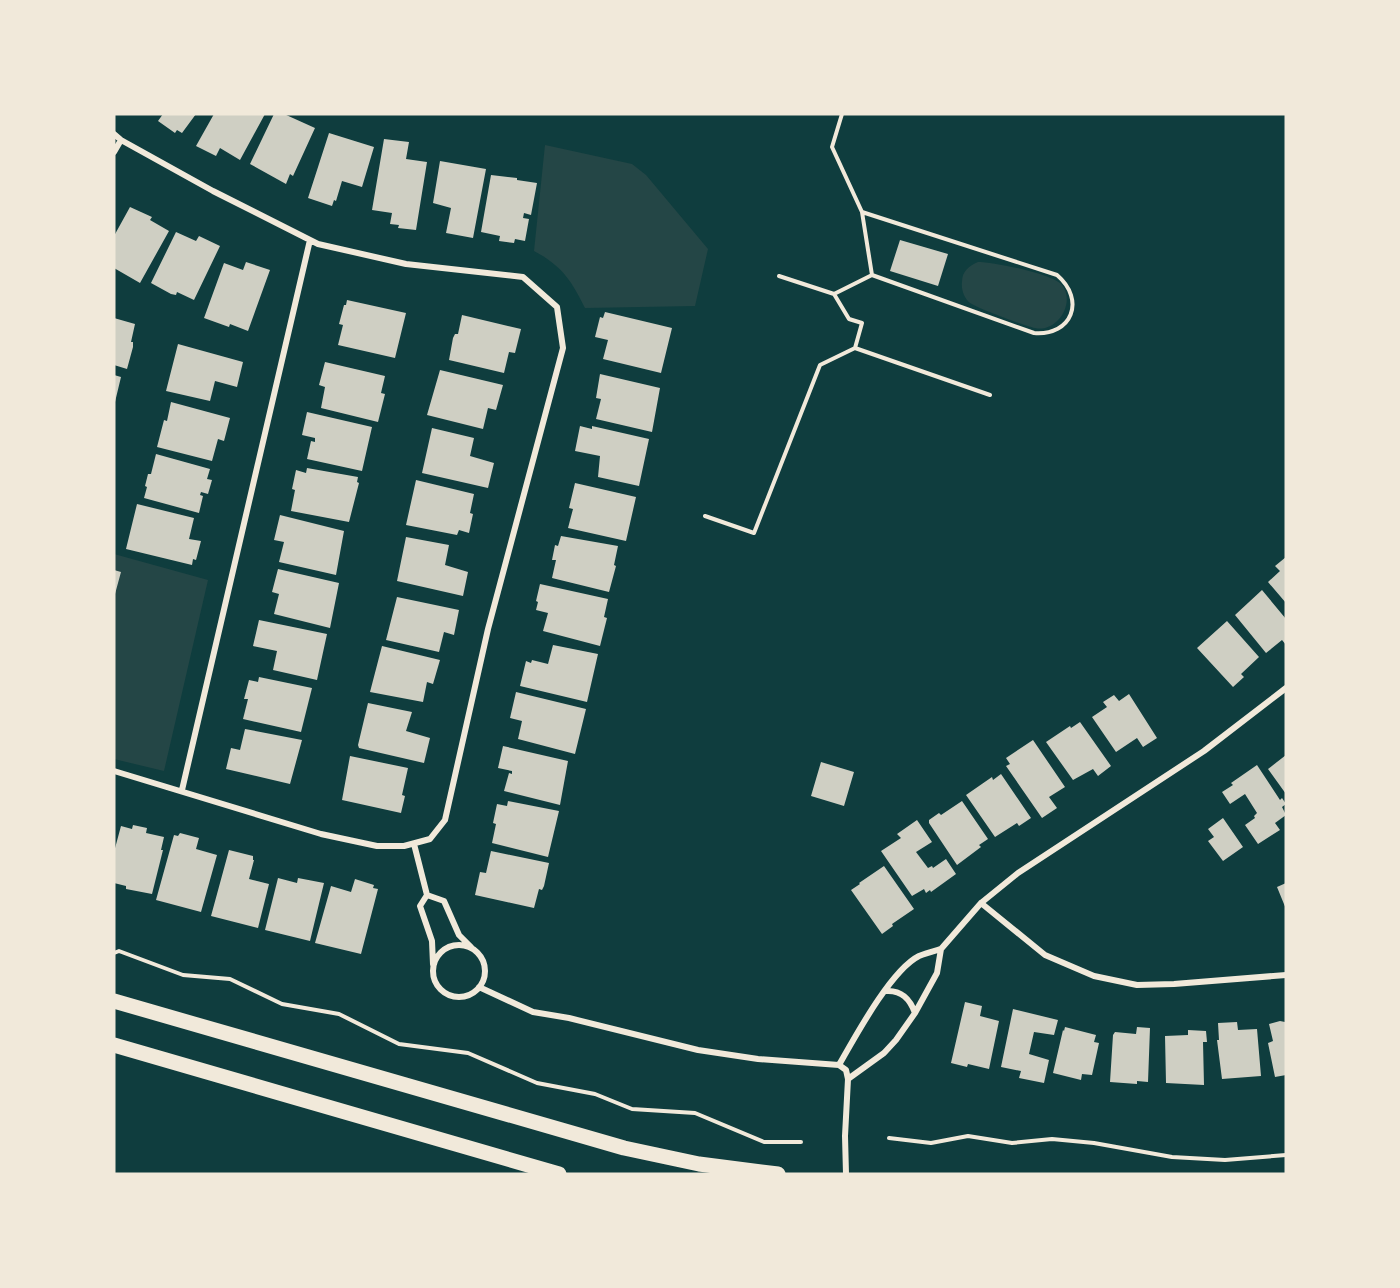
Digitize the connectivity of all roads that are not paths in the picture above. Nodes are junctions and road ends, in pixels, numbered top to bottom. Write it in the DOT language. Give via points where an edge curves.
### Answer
graph roads {
  1 [pos="114,134"];
  2 [pos="121,140"];
  3 [pos="114,152"];
  4 [pos="310,240"];
  5 [pos="1286,688"];
  6 [pos="114,771"];
  7 [pos="182,790"];
  8 [pos="414,844"];
  9 [pos="427,895"];
  10 [pos="981,903"];
  11 [pos="941,949"];
  12 [pos="473,950"];
  13 [pos="433,965"];
  14 [pos="1286,975"];
  15 [pos="479,987"];
  16 [pos="886,991"];
  17 [pos="114,1001"];
  18 [pos="915,1014"];
  19 [pos="114,1045"];
  20 [pos="839,1065"];
  21 [pos="848,1079"];
  22 [pos="559,1174"];
  23 [pos="778,1174"];
  24 [pos="846,1174"];
  1 -- 2 [label="street"];
  2 -- 3 [label="street"];
  2 -- 4 [label="street"];
  4 -- 7 [label="street"];
  4 -- 8 [label="street" via="406,264 523,278 557,307 563,348 488,629 445,820 430,839"];
  5 -- 10 [label="street" via="1204,751 1028,866"];
  6 -- 7 [label="street"];
  7 -- 8 [label="street" via="321,834 377,846"];
  8 -- 9 [label="street"];
  9 -- 12 [label="street" via="444,901 459,935"];
  9 -- 13 [label="street" via="420,906 432,941"];
  10 -- 11 [label="street"];
  10 -- 14 [label="street" via="1045,954 1094,976 1147,985"];
  11 -- 16 [label="street" via="906,965"];
  11 -- 18 [label="street" via="937,973"];
  12 -- 13 [label="street" via="465,946 446,948"];
  12 -- 15 [label="street" via="485,970"];
  13 -- 15 [label="street" via="436,984 451,996 463,997"];
  15 -- 20 [label="street" via="533,1012 698,1050"];
  16 -- 18 [label="street" via="908,998"];
  16 -- 20 [label="street"];
  17 -- 23 [label="main road" via="624,1148 699,1164"];
  18 -- 21 [label="street" via="884,1053"];
  19 -- 22 [label="main road"];
  20 -- 21 [label="street" via="846,1070"];
  21 -- 24 [label="street"];
}
